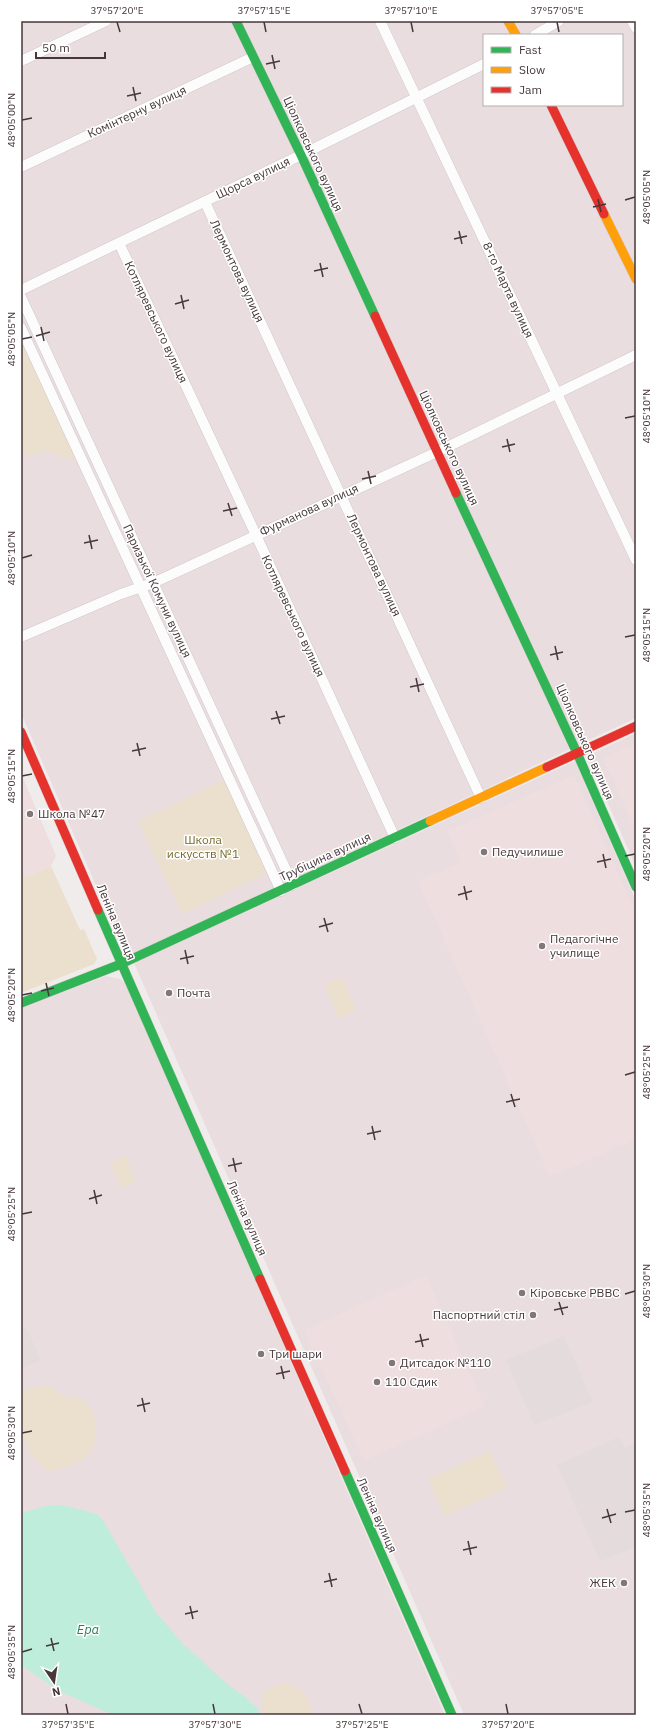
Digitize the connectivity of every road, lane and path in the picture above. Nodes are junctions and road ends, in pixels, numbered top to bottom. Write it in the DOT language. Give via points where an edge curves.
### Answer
graph roads {
  1 [pos="106,21"];
  2 [pos="236,21"];
  3 [pos="380,21"];
  4 [pos="508,21"];
  5 [pos="559,21"];
  6 [pos="632,21"];
  7 [pos="636,28"];
  8 [pos="515,34"];
  9 [pos="537,34"];
  10 [pos="253,57"];
  11 [pos="21,61"];
  12 [pos="483,65"];
  13 [pos="418,98"];
  14 [pos="551,106"];
  15 [pos="301,156"];
  16 [pos="21,167"];
  17 [pos="205,202"];
  18 [pos="119,243"];
  19 [pos="636,279"];
  20 [pos="21,290"];
  21 [pos="21,297"];
  22 [pos="21,328"];
  23 [pos="636,355"];
  24 [pos="557,394"];
  25 [pos="437,452"];
  26 [pos="342,495"];
  27 [pos="256,535"];
  28 [pos="636,560"];
  29 [pos="153,583"];
  30 [pos="141,587"];
  31 [pos="21,637"];
  32 [pos="636,726"];
  33 [pos="21,732"];
  34 [pos="577,753"];
  35 [pos="481,798"];
  36 [pos="395,838"];
  37 [pos="293,885"];
  38 [pos="636,887"];
  39 [pos="281,891"];
  40 [pos="121,964"];
  41 [pos="21,1003"];
  42 [pos="452,1715"];
  1 -- 11 [label="street"];
  2 -- 10 [label="street, Ціолковського вулиця"];
  3 -- 13 [label="street, 8-го Марта вулиця"];
  4 -- 8 [label="street"];
  5 -- 9 [label="street"];
  6 -- 7 [label="street"];
  10 -- 15 [label="street, Ціолковського вулиця"];
  10 -- 16 [label="street, Комінтерну вулиця"];
  12 -- 13 [label="street, Щорса вулиця"];
  13 -- 15 [label="street, Щорса вулиця"];
  13 -- 24 [label="street, 8-го Марта вулиця"];
  14 -- 19 [label="street"];
  15 -- 17 [label="street, Щорса вулиця"];
  15 -- 25 [label="street, Ціолковського вулиця"];
  17 -- 18 [label="street, Щорса вулиця"];
  17 -- 26 [label="street, Лермонтова вулиця"];
  18 -- 20 [label="street, Щорса вулиця"];
  18 -- 27 [label="street, Котляревського вулиця"];
  21 -- 29 [label="street, Паризької Комуни вулиця"];
  22 -- 30 [label="street, Паризької Комуни вулиця"];
  23 -- 24 [label="street, Фурманова вулиця"];
  24 -- 25 [label="street, Фурманова вулиця"];
  24 -- 28 [label="street, 8-го Марта вулиця"];
  25 -- 26 [label="street, Фурманова вулиця"];
  25 -- 34 [label="street, Ціолковського вулиця"];
  26 -- 27 [label="street, Фурманова вулиця"];
  26 -- 35 [label="street, Лермонтова вулиця"];
  27 -- 29 [label="street, Фурманова вулиця"];
  27 -- 36 [label="street, Котляревського вулиця"];
  29 -- 30 [label="street, Фурманова вулиця"];
  29 -- 37 [label="street, Паризької Комуни вулиця"];
  30 -- 31 [label="street, Фурманова вулиця"];
  30 -- 39 [label="street, Паризької Комуни вулиця"];
  32 -- 34 [label="street, Трубіцина вулиця"];
  33 -- 40 [label="street, Леніна вулиця"];
  34 -- 35 [label="street, Трубіцина вулиця"];
  34 -- 38 [label="street, Ціолковського вулиця"];
  35 -- 36 [label="street, Трубіцина вулиця"];
  36 -- 37 [label="street, Трубіцина вулиця"];
  37 -- 39 [label="street, Трубіцина вулиця"];
  39 -- 40 [label="street, Трубіцина вулиця"];
  40 -- 41 [label="street, Трубіцина вулиця"];
  40 -- 42 [label="street, Леніна вулиця"];
}
